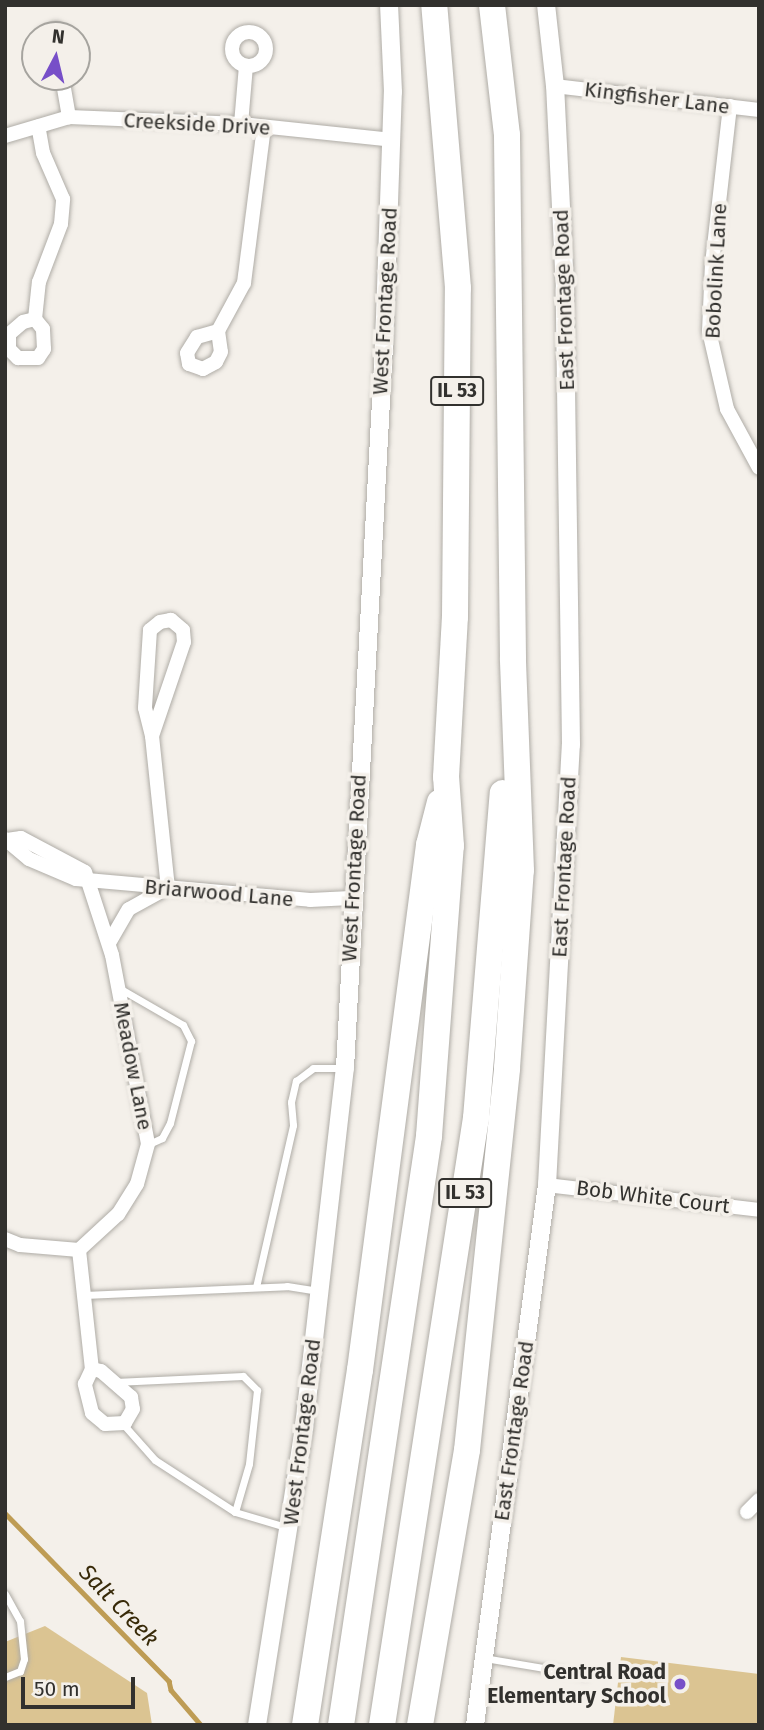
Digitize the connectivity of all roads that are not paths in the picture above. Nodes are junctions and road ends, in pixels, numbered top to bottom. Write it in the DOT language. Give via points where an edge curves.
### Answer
graph roads {
  1 [pos="389,5"];
  2 [pos="434,5"];
  3 [pos="492,5"];
  4 [pos="546,5"];
  5 [pos="246,66"];
  6 [pos="555,86"];
  7 [pos="64,91"];
  8 [pos="730,106"];
  9 [pos="759,110"];
  10 [pos="69,117"];
  11 [pos="241,124"];
  12 [pos="38,126"];
  13 [pos="264,127"];
  14 [pos="5,136"];
  15 [pos="392,140"];
  16 [pos="35,319"];
  17 [pos="218,331"];
  18 [pos="759,468"];
  19 [pos="513,658"];
  20 [pos="147,678"];
  21 [pos="169,682"];
  22 [pos="152,736"];
  23 [pos="446,777"];
  24 [pos="6,839"];
  25 [pos="88,879"];
  26 [pos="168,888"];
  27 [pos="351,898"];
  28 [pos="109,943"];
  29 [pos="118,988"];
  30 [pos="345,1068"];
  31 [pos="148,1144"];
  32 [pos="547,1185"];
  33 [pos="759,1210"];
  34 [pos="5,1240"];
  35 [pos="79,1250"];
  36 [pos="256,1287"];
  37 [pos="319,1292"];
  38 [pos="83,1295"];
  39 [pos="92,1369"];
  40 [pos="115,1382"];
  41 [pos="123,1424"];
  42 [pos="759,1500"];
  43 [pos="235,1512"];
  44 [pos="747,1512"];
  45 [pos="290,1528"];
  46 [pos="5,1594"];
  47 [pos="484,1657"];
  48 [pos="586,1675"];
  49 [pos="5,1676"];
  50 [pos="257,1725"];
  51 [pos="305,1725"];
  52 [pos="341,1725"];
  53 [pos="382,1725"];
  54 [pos="420,1725"];
  55 [pos="475,1725"];
  1 -- 15 [label="street, West Frontage Road"];
  2 -- 23 [label="highway, IL 53" via="458,288 455,617"];
  3 -- 19 [label="highway, IL 53" via="507,135"];
  4 -- 6 [label="street, East Frontage Road"];
  5 -- 11 [label="street"];
  6 -- 8 [label="street, Kingfisher Lane"];
  6 -- 32 [label="street, East Frontage Road" via="565,289 571,745"];
  7 -- 10 [label="street"];
  8 -- 9 [label="street, Kingfisher Lane"];
  8 -- 18 [label="street, Bobolink Lane" via="709,331 727,409"];
  10 -- 11 [label="street, Creekside Drive"];
  10 -- 12 [label="street, Creekside Drive"];
  11 -- 13 [label="street, Creekside Drive"];
  12 -- 14 [label="street, Creekside Drive"];
  12 -- 16 [label="street" via="43,153 63,199 61,224 39,282"];
  13 -- 15 [label="street, Creekside Drive"];
  13 -- 17 [label="street" via="244,283"];
  15 -- 27 [label="street, West Frontage Road"];
  19 -- 53 [label="highway, IL 53" via="477,1118"];
  19 -- 54 [label="highway, IL 53" via="521,870 507,1068 467,1450"];
  20 -- 21 [label="lane"];
  20 -- 21 [label="street" via="150,630 171,620 183,630 184,642"];
  20 -- 22 [label="street" via="145,713"];
  21 -- 22 [label="street"];
  22 -- 26 [label="street"];
  23 -- 51 [label="highway, IL 53" via="429,845 360,1370"];
  23 -- 52 [label="highway, IL 53" via="451,846 429,1136"];
  24 -- 25 [label="street" via="83,869"];
  25 -- 26 [label="street, Briarwood Lane"];
  25 -- 28 [label="street, Meadow Lane"];
  26 -- 27 [label="street, Briarwood Lane" via="310,900"];
  26 -- 28 [label="street" via="129,909"];
  27 -- 30 [label="street, West Frontage Road"];
  28 -- 29 [label="street, Meadow Lane"];
  29 -- 31 [label="street, Meadow Lane"];
  29 -- 31 [label="lane" via="183,1025 191,1041 170,1123 162,1138"];
  30 -- 36 [label="lane" via="313,1068 296,1081 291,1102 293,1125"];
  30 -- 37 [label="street, West Frontage Road"];
  31 -- 35 [label="street, Meadow Lane" via="137,1184 118,1214"];
  32 -- 33 [label="street, Bob White Court"];
  32 -- 47 [label="street, East Frontage Road"];
  34 -- 35 [label="street"];
  35 -- 38 [label="street"];
  36 -- 37 [label="lane"];
  36 -- 38 [label="lane"];
  37 -- 45 [label="street, West Frontage Road"];
  38 -- 39 [label="street"];
  39 -- 40 [label="street"];
  39 -- 41 [label="street" via="85,1384 92,1413 106,1424"];
  40 -- 41 [label="street" via="134,1405"];
  40 -- 43 [label="lane" via="243,1376 257,1390 249,1464"];
  41 -- 43 [label="lane" via="155,1460"];
  42 -- 44 [label="street"];
  43 -- 45 [label="lane"];
  45 -- 50 [label="street, West Frontage Road"];
  46 -- 49 [label="lane" via="20,1620 24,1659 20,1671"];
  47 -- 48 [label="lane"];
  47 -- 55 [label="street, East Frontage Road"];
}
